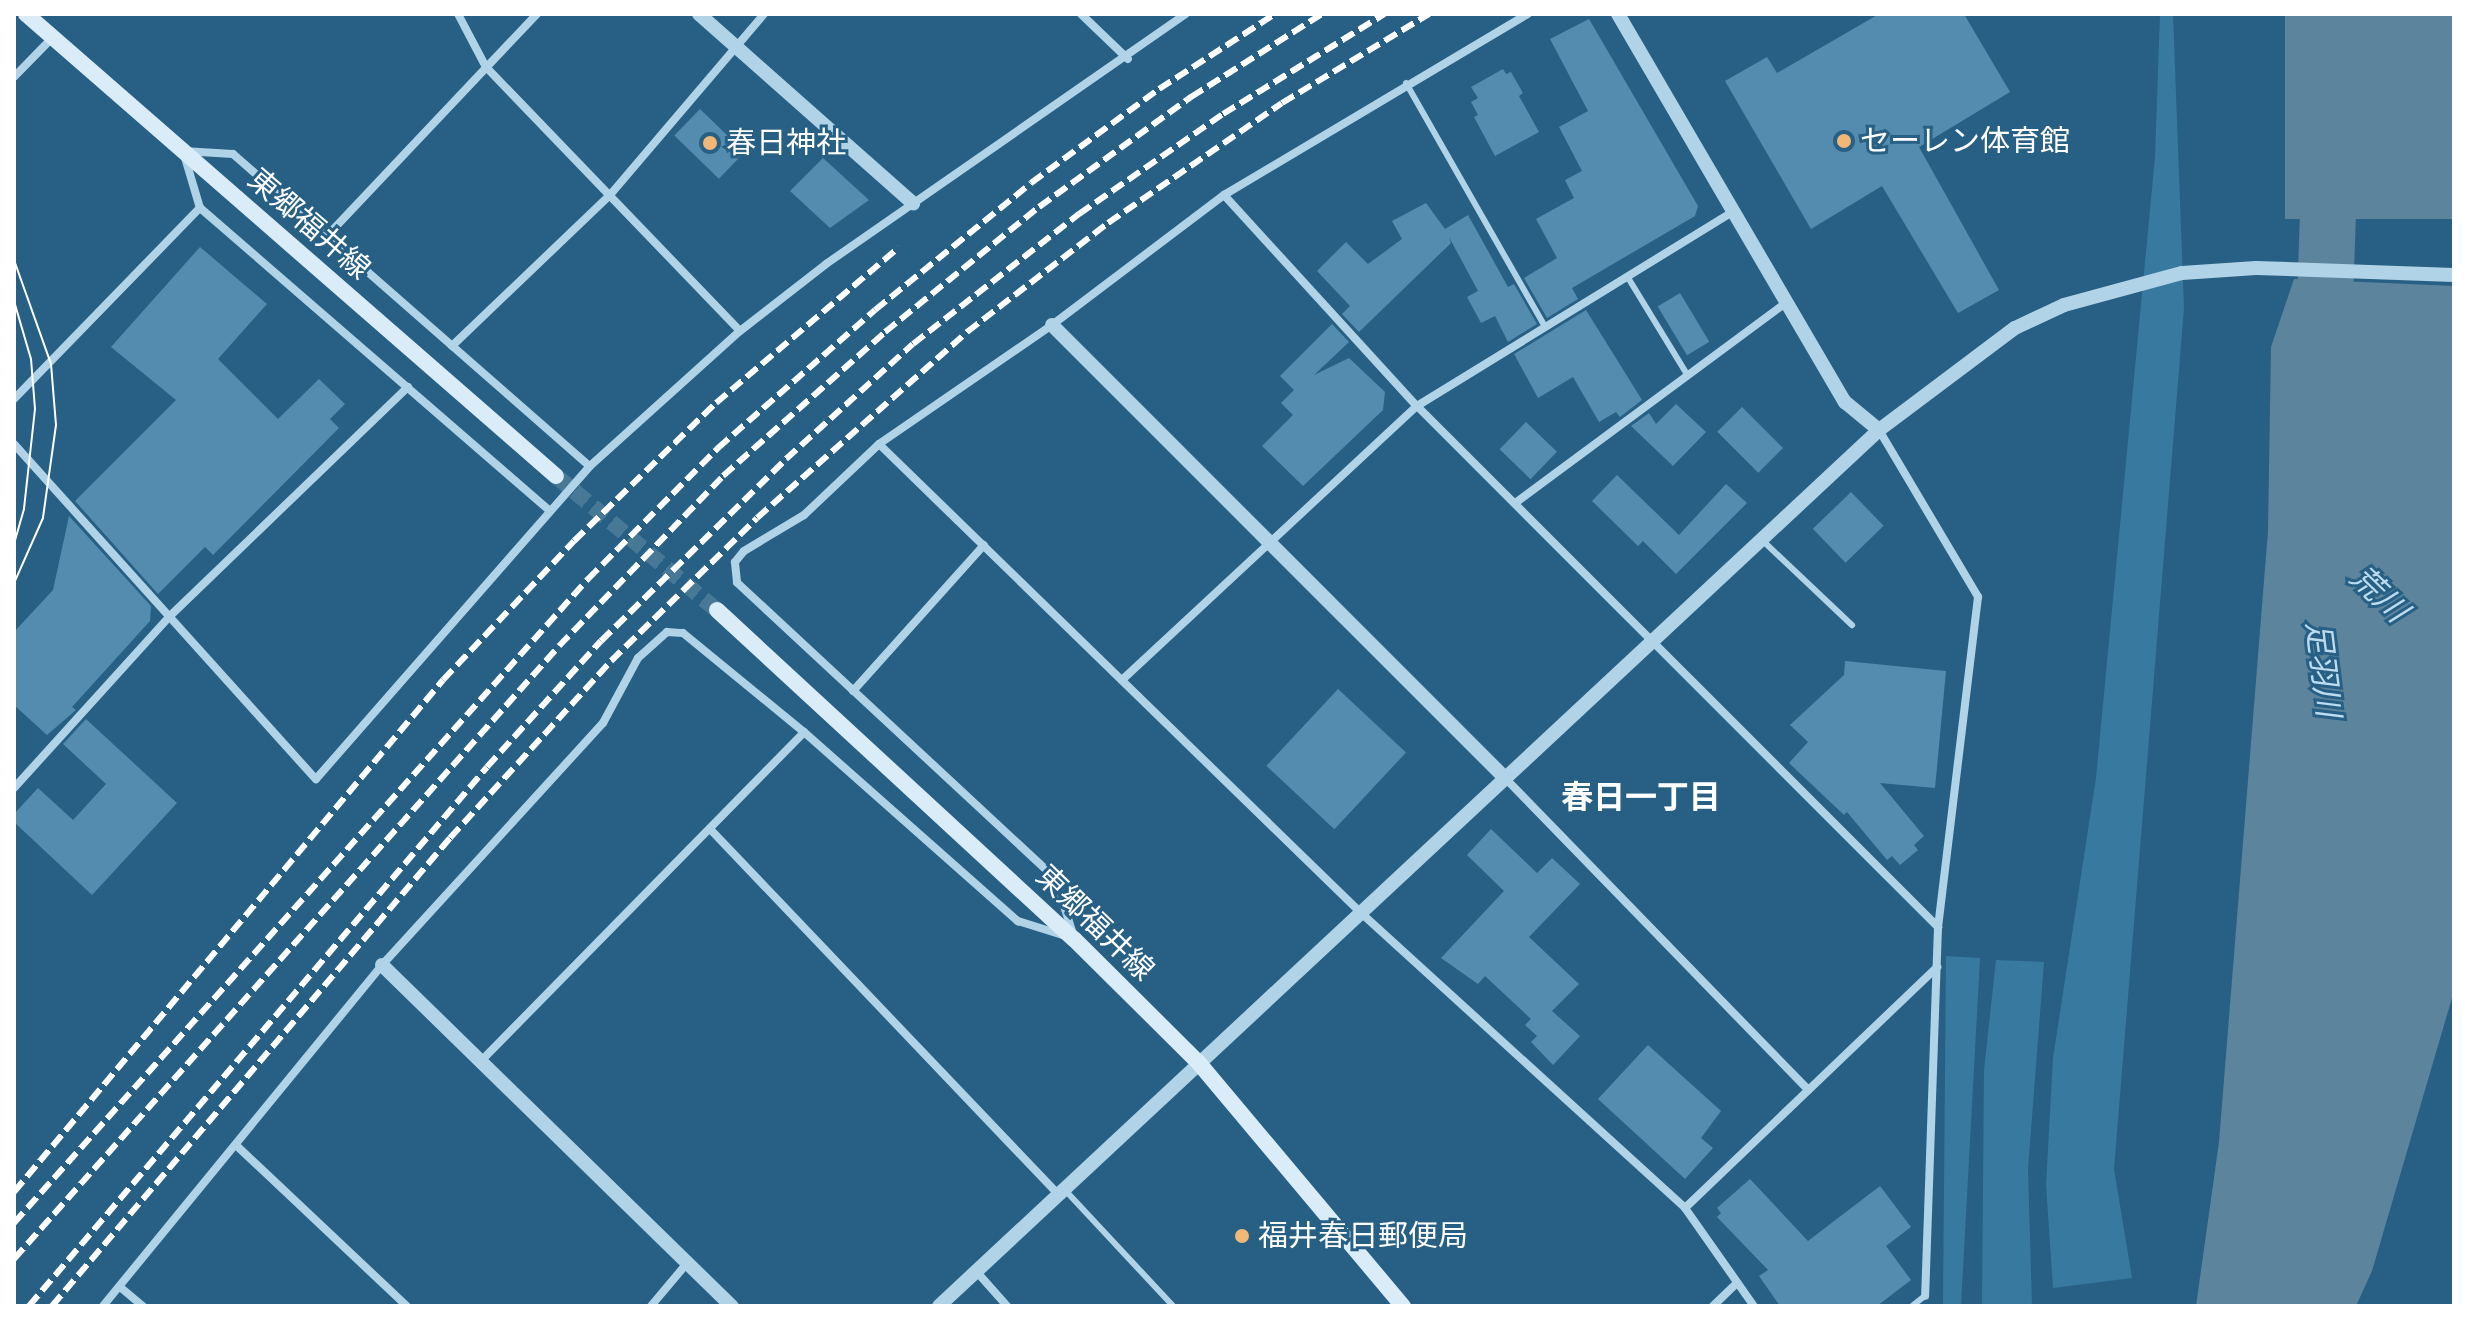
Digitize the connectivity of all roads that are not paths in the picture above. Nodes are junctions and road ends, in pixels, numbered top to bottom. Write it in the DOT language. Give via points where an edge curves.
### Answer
graph roads {
  1 [pos="26,14"];
  2 [pos="458,14"];
  3 [pos="537,14"];
  4 [pos="699,14"];
  5 [pos="764,14"];
  6 [pos="1081,14"];
  7 [pos="1186,14"];
  8 [pos="1528,14"];
  9 [pos="1618,14"];
  10 [pos="52,38"];
  11 [pos="736,47"];
  12 [pos="1128,59"];
  13 [pos="486,67"];
  14 [pos="14,77"];
  15 [pos="1406,83"];
  16 [pos="183,151"];
  17 [pos="610,195"];
  18 [pos="1224,195"];
  19 [pos="913,203"];
  20 [pos="200,208"];
  21 [pos="1734,211"];
  22 [pos="326,237"];
  23 [pos="2454,275"];
  24 [pos="1627,276"];
  25 [pos="1787,302"];
  26 [pos="1052,325"];
  27 [pos="1545,327"];
  28 [pos="740,331"];
  29 [pos="452,346"];
  30 [pos="1688,376"];
  31 [pos="408,387"];
  32 [pos="14,399"];
  33 [pos="1417,406"];
  34 [pos="1879,430"];
  35 [pos="14,444"];
  36 [pos="879,444"];
  37 [pos="590,466"];
  38 [pos="556,476"];
  39 [pos="1518,501"];
  40 [pos="550,511"];
  41 [pos="1762,540"];
  42 [pos="1270,543"];
  43 [pos="984,545"];
  44 [pos="717,610"];
  45 [pos="171,615"];
  46 [pos="1852,625"];
  47 [pos="1654,640"];
  48 [pos="1122,680"];
  49 [pos="853,691"];
  50 [pos="804,732"];
  51 [pos="1505,778"];
  52 [pos="14,788"];
  53 [pos="710,829"];
  54 [pos="1360,912"];
  55 [pos="1938,927"];
  56 [pos="1074,939"];
  57 [pos="382,965"];
  58 [pos="1937,967"];
  59 [pos="481,1061"];
  60 [pos="1198,1062"];
  61 [pos="1808,1090"];
  62 [pos="238,1147"];
  63 [pos="1061,1191"];
  64 [pos="1685,1208"];
  65 [pos="688,1262"];
  66 [pos="976,1271"];
  67 [pos="1737,1283"];
  68 [pos="120,1287"];
  69 [pos="1925,1296"];
  70 [pos="103,1306"];
  71 [pos="143,1306"];
  72 [pos="407,1306"];
  73 [pos="651,1306"];
  74 [pos="732,1306"];
  75 [pos="939,1306"];
  76 [pos="1007,1306"];
  77 [pos="1173,1306"];
  78 [pos="1403,1306"];
  79 [pos="1713,1306"];
  80 [pos="1754,1306"];
  81 [pos="1912,1306"];
  1 -- 10 [label="main road, 東郷福井線"];
  2 -- 13 [label="street"];
  3 -- 13 [label="street"];
  4 -- 11 [label="street"];
  5 -- 11 [label="street"];
  6 -- 12 [label="street"];
  7 -- 12 [label="street"];
  8 -- 15 [label="street"];
  9 -- 21 [label="street"];
  10 -- 14 [label="street"];
  10 -- 16 [label="main road, 東郷福井線"];
  11 -- 17 [label="street"];
  11 -- 19 [label="street"];
  12 -- 19 [label="street"];
  13 -- 17 [label="street"];
  13 -- 22 [label="street"];
  15 -- 18 [label="street"];
  15 -- 27 [label="lane"];
  16 -- 20 [label="street"];
  16 -- 22 [label="street" via="233,154"];
  16 -- 38 [label="main road, 東郷福井線"];
  17 -- 28 [label="street"];
  17 -- 29 [label="street"];
  18 -- 26 [label="street"];
  18 -- 33 [label="street"];
  19 -- 28 [label="street"];
  20 -- 31 [label="street"];
  20 -- 32 [label="street"];
  21 -- 24 [label="street"];
  21 -- 25 [label="street"];
  22 -- 29 [label="street"];
  23 -- 34 [label="street" via="2256,268 2152,277 2064,305 2015,328"];
  24 -- 27 [label="street"];
  24 -- 30 [label="lane"];
  25 -- 30 [label="street"];
  25 -- 34 [label="street" via="1845,402"];
  26 -- 36 [label="street"];
  26 -- 42 [label="street"];
  27 -- 33 [label="street"];
  28 -- 37 [label="street"];
  29 -- 37 [label="street"];
  30 -- 39 [label="street"];
  31 -- 40 [label="street"];
  31 -- 45 [label="street"];
  33 -- 39 [label="street"];
  33 -- 42 [label="street"];
  34 -- 41 [label="street"];
  34 -- 55 [label="street" via="1978,597"];
  35 -- 45 [label="street"];
  36 -- 43 [label="street"];
  36 -- 49 [label="street" via="804,515 744,551 733,568 737,582"];
  37 -- 40 [label="street"];
  39 -- 47 [label="street"];
  40 -- 45 [label="street" via="316,779"];
  41 -- 46 [label="lane"];
  41 -- 47 [label="street"];
  42 -- 48 [label="street"];
  42 -- 51 [label="street"];
  43 -- 48 [label="street"];
  43 -- 49 [label="street"];
  44 -- 56 [label="main road, 東郷福井線"];
  45 -- 52 [label="street"];
  47 -- 51 [label="street"];
  47 -- 55 [label="street"];
  48 -- 54 [label="street"];
  49 -- 56 [label="street" via="1055,878"];
  50 -- 53 [label="street"];
  50 -- 56 [label="street" via="1018,921"];
  50 -- 57 [label="street" via="683,633 655,638 603,723"];
  51 -- 54 [label="street"];
  51 -- 61 [label="street"];
  53 -- 59 [label="street"];
  53 -- 63 [label="street"];
  54 -- 60 [label="street"];
  54 -- 64 [label="street"];
  55 -- 58 [label="street"];
  56 -- 60 [label="main road, 東郷福井線"];
  57 -- 59 [label="street"];
  57 -- 62 [label="street"];
  58 -- 61 [label="street"];
  58 -- 69 [label="street"];
  59 -- 65 [label="street"];
  60 -- 63 [label="street"];
  60 -- 78 [label="main road, 東郷福井線"];
  61 -- 64 [label="street"];
  62 -- 68 [label="street"];
  62 -- 72 [label="street"];
  63 -- 66 [label="street"];
  63 -- 77 [label="lane"];
  64 -- 67 [label="street"];
  65 -- 73 [label="street"];
  65 -- 74 [label="street"];
  66 -- 75 [label="street"];
  66 -- 76 [label="street"];
  67 -- 79 [label="street"];
  67 -- 80 [label="street"];
  68 -- 70 [label="street"];
  68 -- 71 [label="street"];
  69 -- 81 [label="lane"];
}
